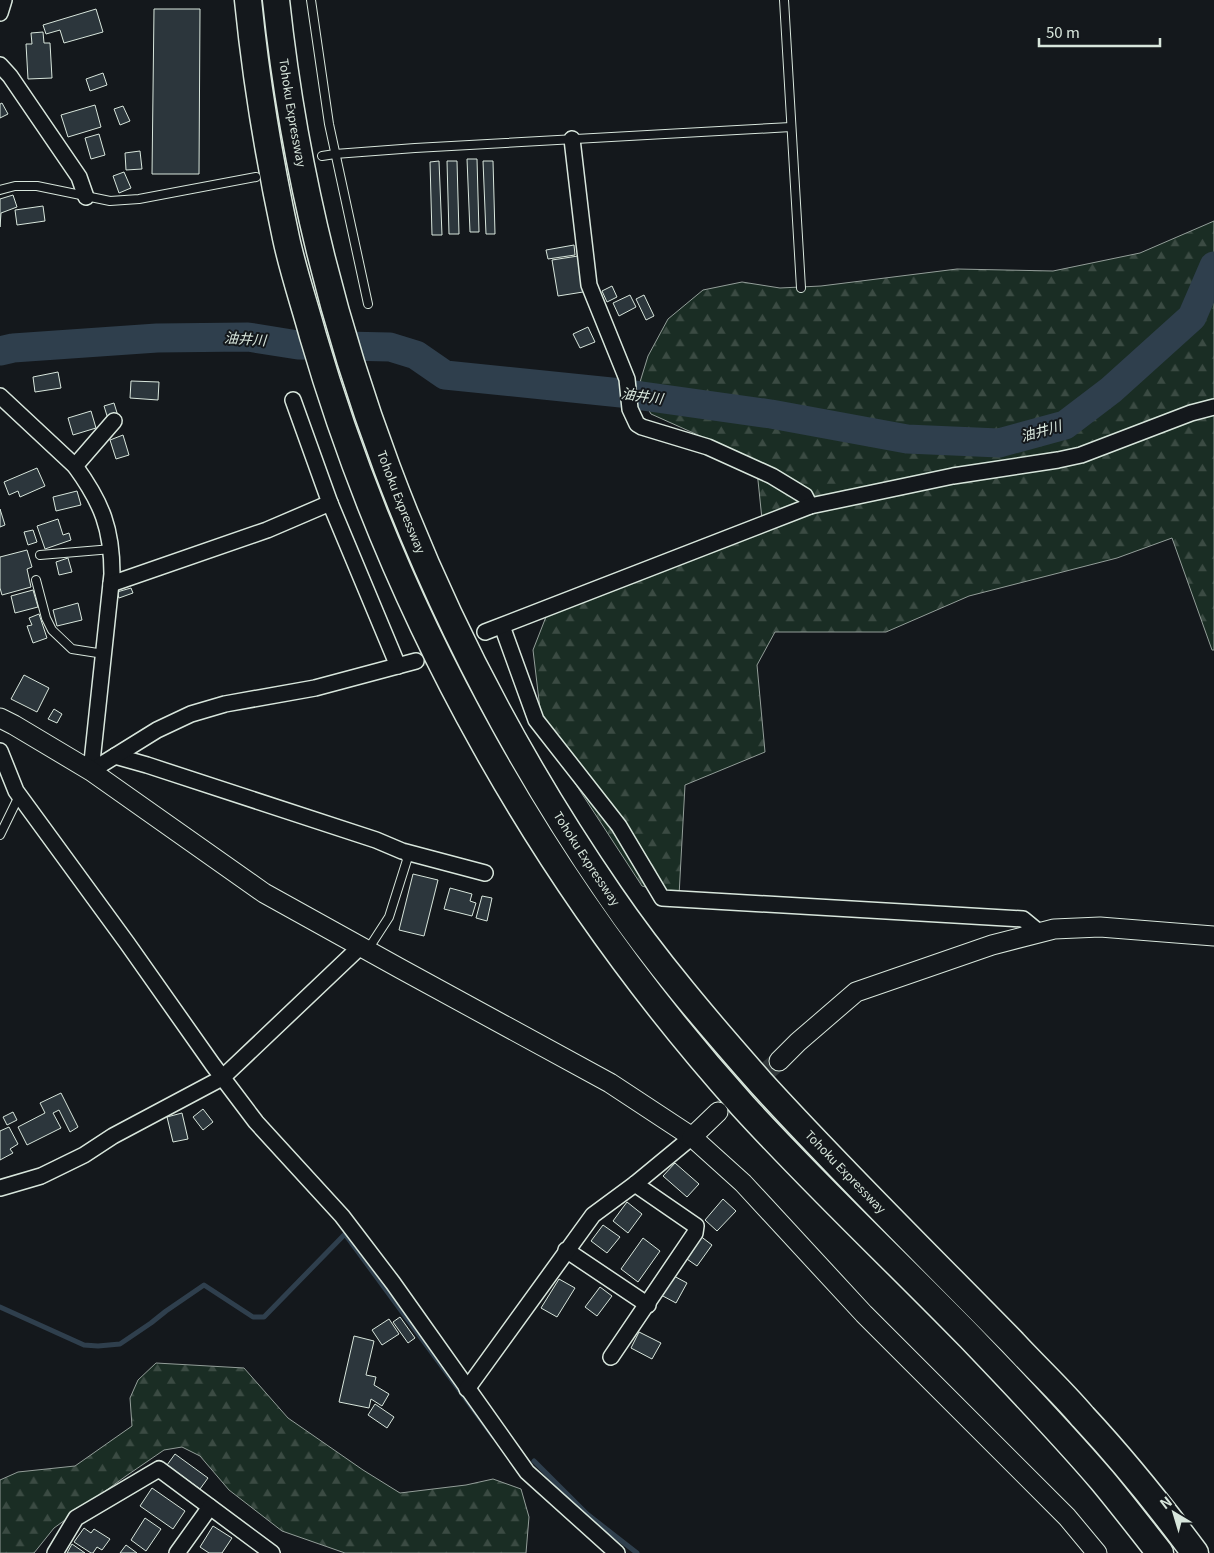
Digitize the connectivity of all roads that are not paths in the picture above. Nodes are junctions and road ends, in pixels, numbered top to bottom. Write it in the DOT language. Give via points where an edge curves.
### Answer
graph roads {
  1 [pos="4,0"];
  2 [pos="248,0"];
  3 [pos="276,0"];
  4 [pos="311,0"];
  5 [pos="784,0"];
  6 [pos="0,13"];
  7 [pos="0,64"];
  8 [pos="791,127"];
  9 [pos="572,139"];
  10 [pos="335,154"];
  11 [pos="322,156"];
  12 [pos="256,177"];
  13 [pos="0,190"];
  14 [pos="86,196"];
  15 [pos="800,288"];
  16 [pos="368,304"];
  17 [pos="0,396"];
  18 [pos="293,400"];
  19 [pos="1214,407"];
  20 [pos="114,421"];
  21 [pos="76,466"];
  22 [pos="330,503"];
  23 [pos="810,506"];
  24 [pos="112,549"];
  25 [pos="40,555"];
  26 [pos="36,580"];
  27 [pos="111,584"];
  28 [pos="502,626"];
  29 [pos="485,632"];
  30 [pos="104,654"];
  31 [pos="416,661"];
  32 [pos="398,666"];
  33 [pos="0,718"];
  34 [pos="0,751"];
  35 [pos="115,756"];
  36 [pos="91,771"];
  37 [pos="19,796"];
  38 [pos="0,835"];
  39 [pos="402,851"];
  40 [pos="485,873"];
  41 [pos="1040,933"];
  42 [pos="1214,936"];
  43 [pos="364,949"];
  44 [pos="779,1061"];
  45 [pos="222,1078"];
  46 [pos="718,1112"];
  47 [pos="692,1136"];
  48 [pos="635,1184"];
  49 [pos="0,1188"];
  50 [pos="566,1250"];
  51 [pos="648,1305"];
  52 [pos="611,1357"];
  53 [pos="467,1389"];
  54 [pos="210,1507"];
  55 [pos="55,1553"];
  56 [pos="177,1553"];
  57 [pos="272,1553"];
  58 [pos="617,1553"];
  59 [pos="1097,1553"];
  60 [pos="1160,1553"];
  61 [pos="1195,1553"];
  1 -- 6 [label="street"];
  2 -- 60 [label="highway" via="255,70 287,242 332,400 370,503 430,639 498,770 548,852 595,920 696,1051 820,1186 989,1358 1102,1481"];
  3 -- 61 [label="highway, Tohoku Expressway" via="293,129 315,232 334,310 363,404 429,572 481,680 523,756 611,897 719,1035 840,1167 1082,1415"];
  4 -- 10 [label="lane"];
  5 -- 8 [label="lane"];
  7 -- 14 [label="street" via="79,177"];
  8 -- 9 [label="lane"];
  8 -- 15 [label="lane"];
  9 -- 10 [label="lane"];
  9 -- 23 [label="street" via="589,285 628,379 630,409 637,424 708,447 772,476 805,496"];
  10 -- 11 [label="lane"];
  10 -- 16 [label="lane"];
  12 -- 14 [label="lane" via="139,199 110,201"];
  13 -- 14 [label="lane" via="37,186"];
  17 -- 21 [label="street"];
  18 -- 22 [label="street"];
  19 -- 23 [label="street" via="1190,413 1081,455 953,476"];
  20 -- 21 [label="street"];
  21 -- 24 [label="street" via="105,518"];
  22 -- 27 [label="street" via="267,530"];
  22 -- 32 [label="street"];
  23 -- 28 [label="street"];
  24 -- 25 [label="lane"];
  24 -- 27 [label="street"];
  26 -- 30 [label="lane" via="52,630 72,649"];
  27 -- 30 [label="street"];
  28 -- 29 [label="street"];
  28 -- 41 [label="street" via="536,720 619,826 662,898 1023,918"];
  30 -- 36 [label="street"];
  31 -- 32 [label="street"];
  32 -- 35 [label="street" via="315,688 225,704 191,714"];
  33 -- 36 [label="street"];
  34 -- 37 [label="street"];
  35 -- 36 [label="street"];
  35 -- 39 [label="street"];
  36 -- 43 [label="street" via="264,893"];
  37 -- 38 [label="lane"];
  37 -- 45 [label="street"];
  39 -- 40 [label="street"];
  39 -- 43 [label="lane" via="408,860 389,917"];
  41 -- 42 [label="street" via="1100,927"];
  41 -- 44 [label="street" via="992,945 856,992"];
  43 -- 45 [label="street"];
  43 -- 47 [label="street" via="610,1083"];
  45 -- 49 [label="street" via="84,1155 41,1176"];
  45 -- 53 [label="street" via="256,1122 342,1216"];
  46 -- 47 [label="street"];
  47 -- 48 [label="street"];
  47 -- 59 [label="street" via="743,1183 864,1314 1067,1518"];
  48 -- 50 [label="street" via="593,1215"];
  48 -- 51 [label="street" via="696,1226 695,1233"];
  50 -- 51 [label="street"];
  50 -- 53 [label="street"];
  51 -- 52 [label="street"];
  53 -- 58 [label="street" via="527,1472"];
  54 -- 55 [label="street" via="159,1469 76,1518"];
  54 -- 56 [label="street"];
  54 -- 57 [label="street"];
}
